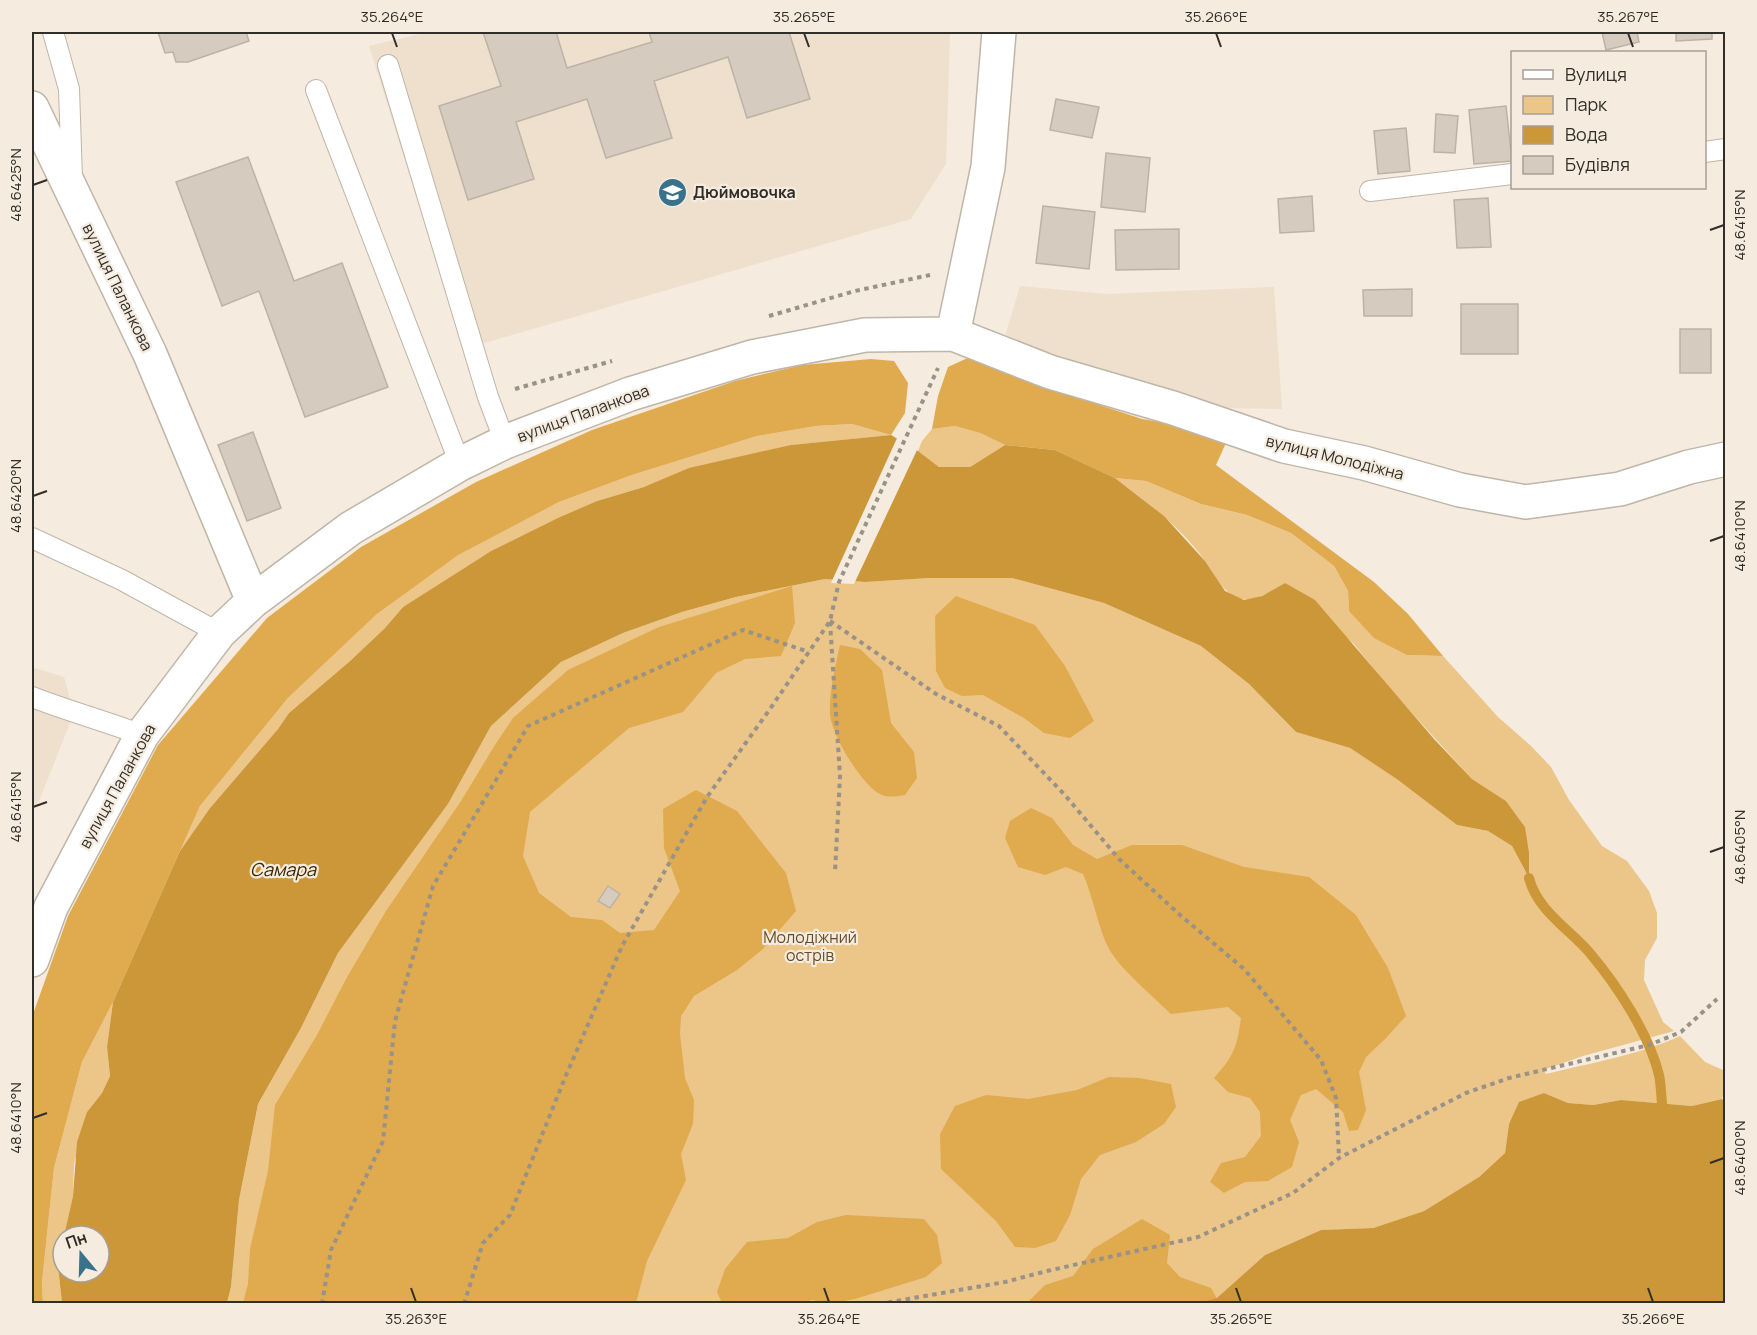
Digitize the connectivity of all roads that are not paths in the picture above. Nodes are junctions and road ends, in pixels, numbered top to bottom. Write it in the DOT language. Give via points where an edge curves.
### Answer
graph roads {
  1 [pos="53,32"];
  2 [pos="999,32"];
  3 [pos="388,65"];
  4 [pos="316,90"];
  5 [pos="32,108"];
  6 [pos="1725,149"];
  7 [pos="1706,152"];
  8 [pos="1511,174"];
  9 [pos="1370,191"];
  10 [pos="73,193"];
  11 [pos="953,334"];
  12 [pos="505,442"];
  13 [pos="1725,459"];
  14 [pos="460,464"];
  15 [pos="32,538"];
  16 [pos="253,601"];
  17 [pos="219,633"];
  18 [pos="32,696"];
  19 [pos="142,735"];
  20 [pos="32,960"];
  1 -- 10 [label="lane" via="69,89"];
  2 -- 11 [label="street" via="988,167"];
  3 -- 12 [label="lane"];
  4 -- 14 [label="lane"];
  5 -- 10 [label="street, вулиця Паланкова"];
  6 -- 7 [label="lane"];
  8 -- 9 [label="lane"];
  10 -- 16 [label="street, вулиця Паланкова" via="150,354"];
  11 -- 12 [label="street, вулиця Паланкова" via="865,335 752,357 630,394"];
  11 -- 13 [label="street, вулиця Молодіжна" via="1050,372 1284,446 1526,502 1620,489"];
  12 -- 14 [label="street, вулиця Паланкова"];
  14 -- 16 [label="street, вулиця Паланкова" via="351,528"];
  15 -- 17 [label="lane" via="122,580"];
  16 -- 17 [label="street, вулиця Паланкова"];
  17 -- 19 [label="street, вулиця Паланкова"];
  18 -- 19 [label="lane"];
  19 -- 20 [label="street, вулиця Паланкова" via="51,907"];
}
